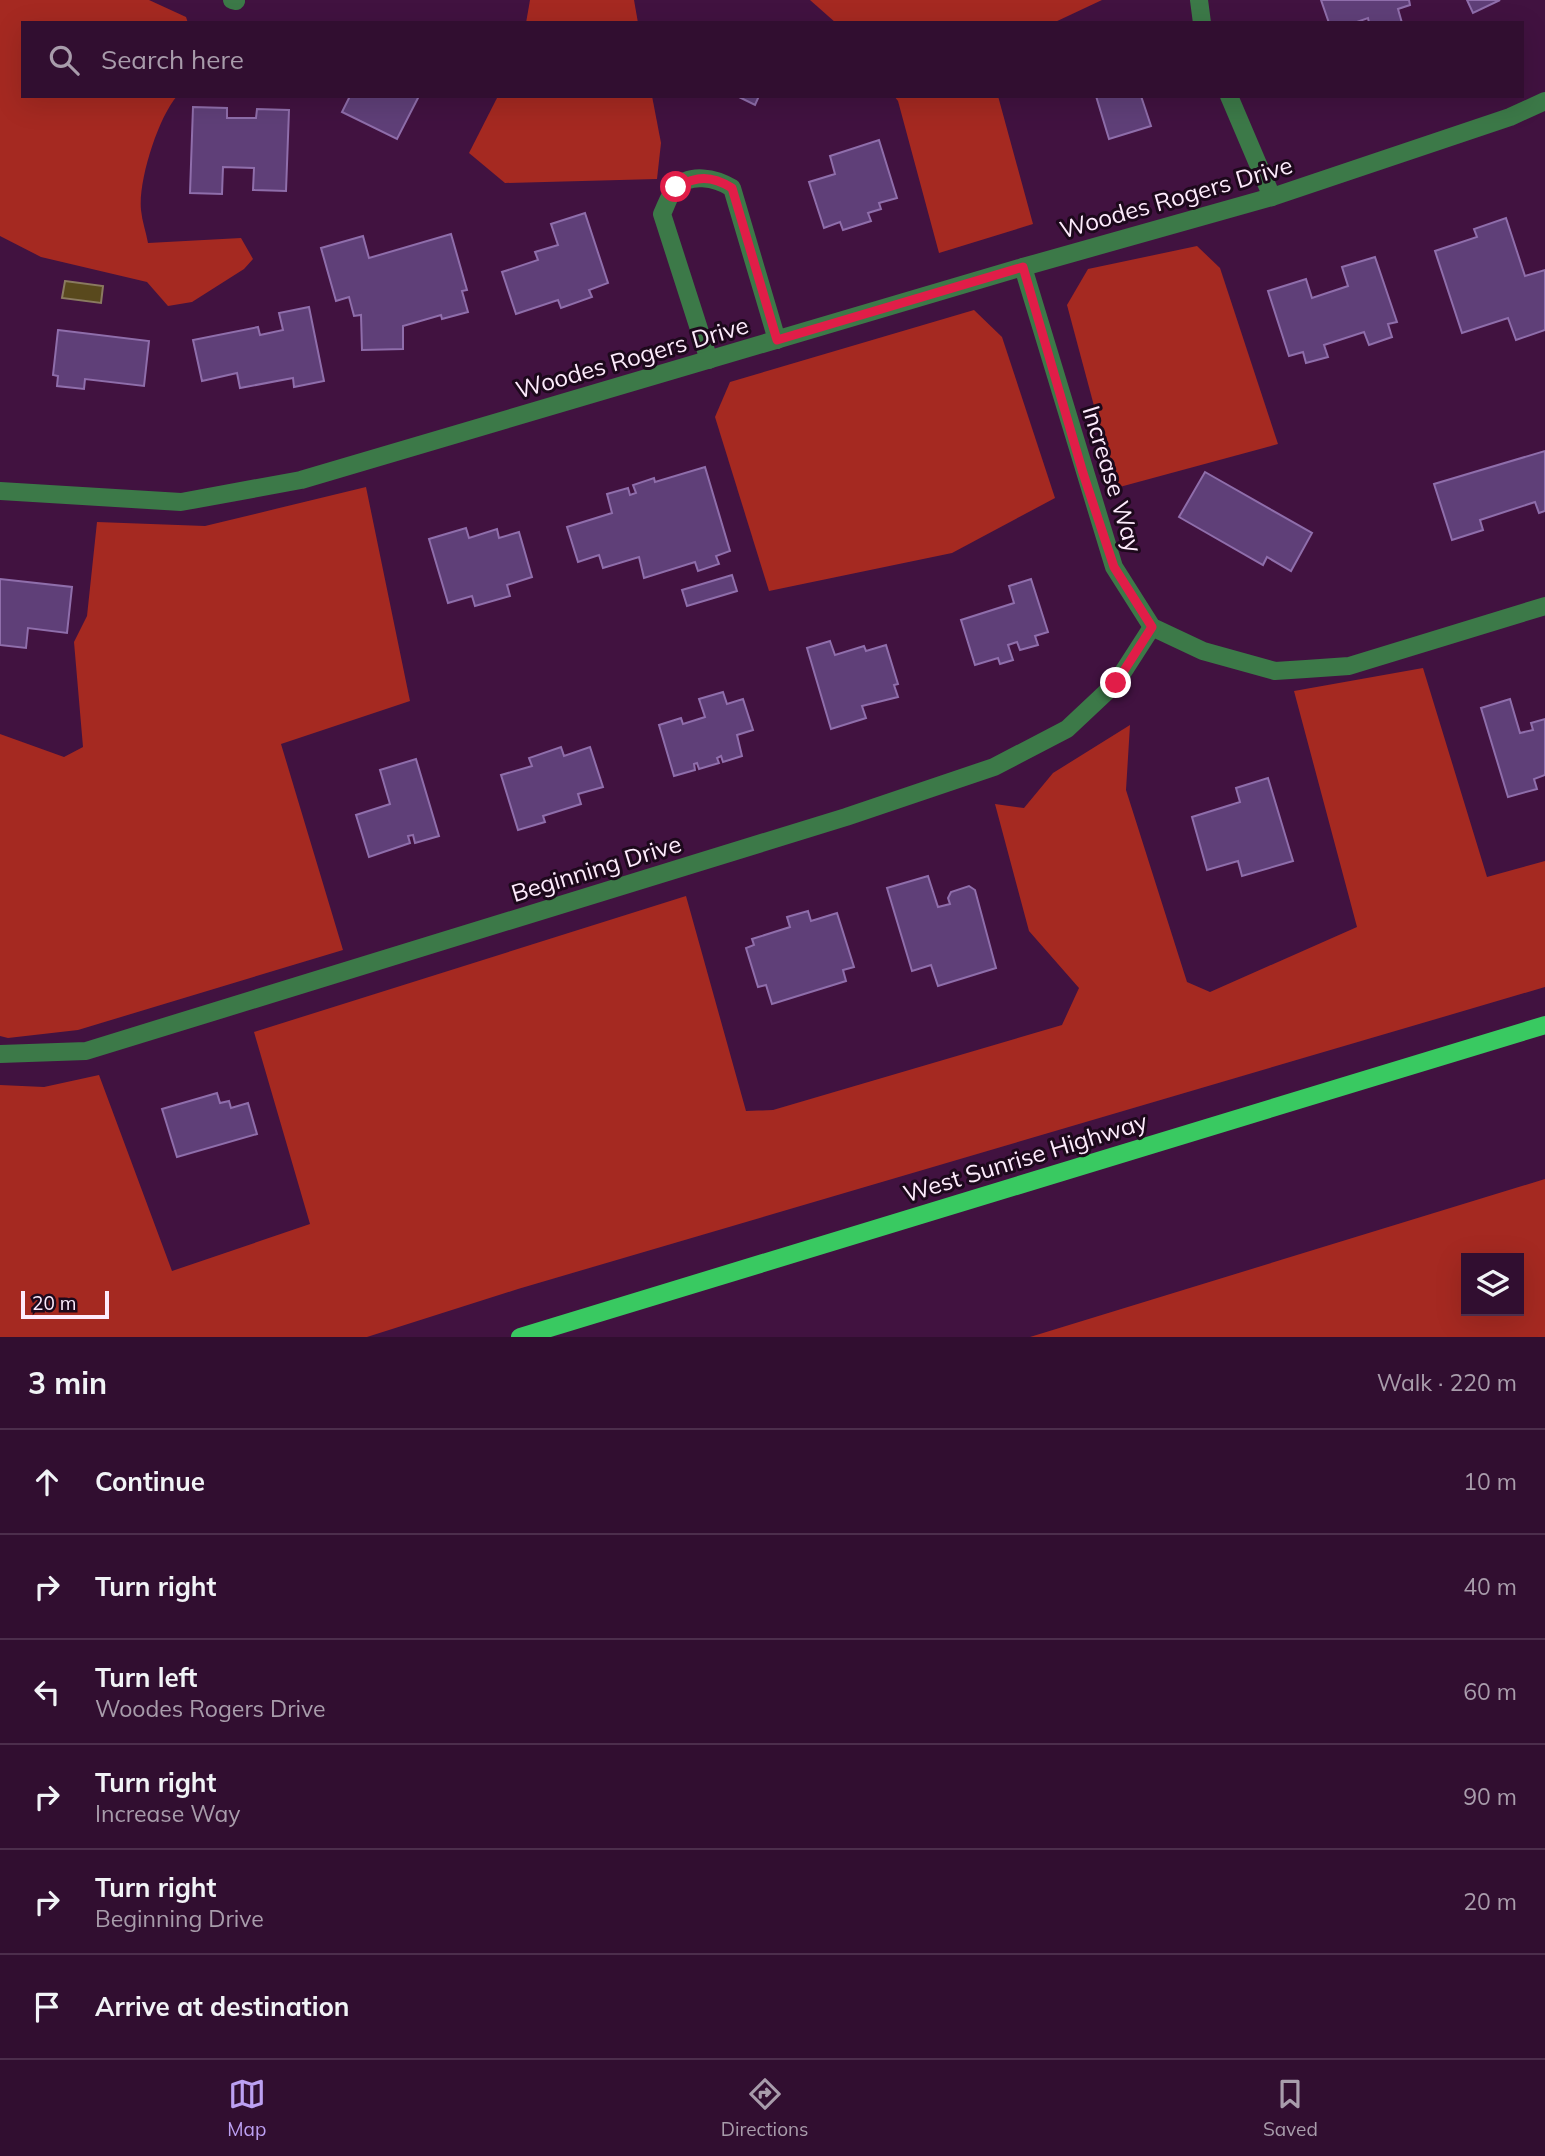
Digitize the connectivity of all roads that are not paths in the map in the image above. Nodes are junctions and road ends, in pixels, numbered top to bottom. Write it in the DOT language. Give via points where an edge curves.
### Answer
graph roads {
  1 [pos="1199,0"];
  2 [pos="1202,21"];
  3 [pos="1230,98"];
  4 [pos="1545,100"];
  5 [pos="1272,197"];
  6 [pos="1023,267"];
  7 [pos="777,340"];
  8 [pos="709,360"];
  9 [pos="0,491"];
  10 [pos="1545,606"];
  11 [pos="1152,627"];
  12 [pos="1545,1025"];
  13 [pos="0,1054"];
  14 [pos="520,1337"];
  1 -- 2 [label="street"];
  3 -- 5 [label="street"];
  4 -- 5 [label="street, Woodes Rogers Drive" via="1510,117"];
  5 -- 6 [label="street, Woodes Rogers Drive"];
  6 -- 7 [label="street, Woodes Rogers Drive"];
  6 -- 11 [label="street, Increase Way" via="1114,567"];
  7 -- 8 [label="street, Woodes Rogers Drive"];
  7 -- 8 [label="street" via="732,188 720,180 692,178 676,187 662,214"];
  8 -- 9 [label="street, Woodes Rogers Drive" via="300,480 181,502"];
  10 -- 11 [label="street" via="1349,666 1275,671 1203,651"];
  11 -- 13 [label="street, Beginning Drive" via="1116,683 1067,729 994,767 86,1051"];
  12 -- 14 [label="main road, West Sunrise Highway"];
}
